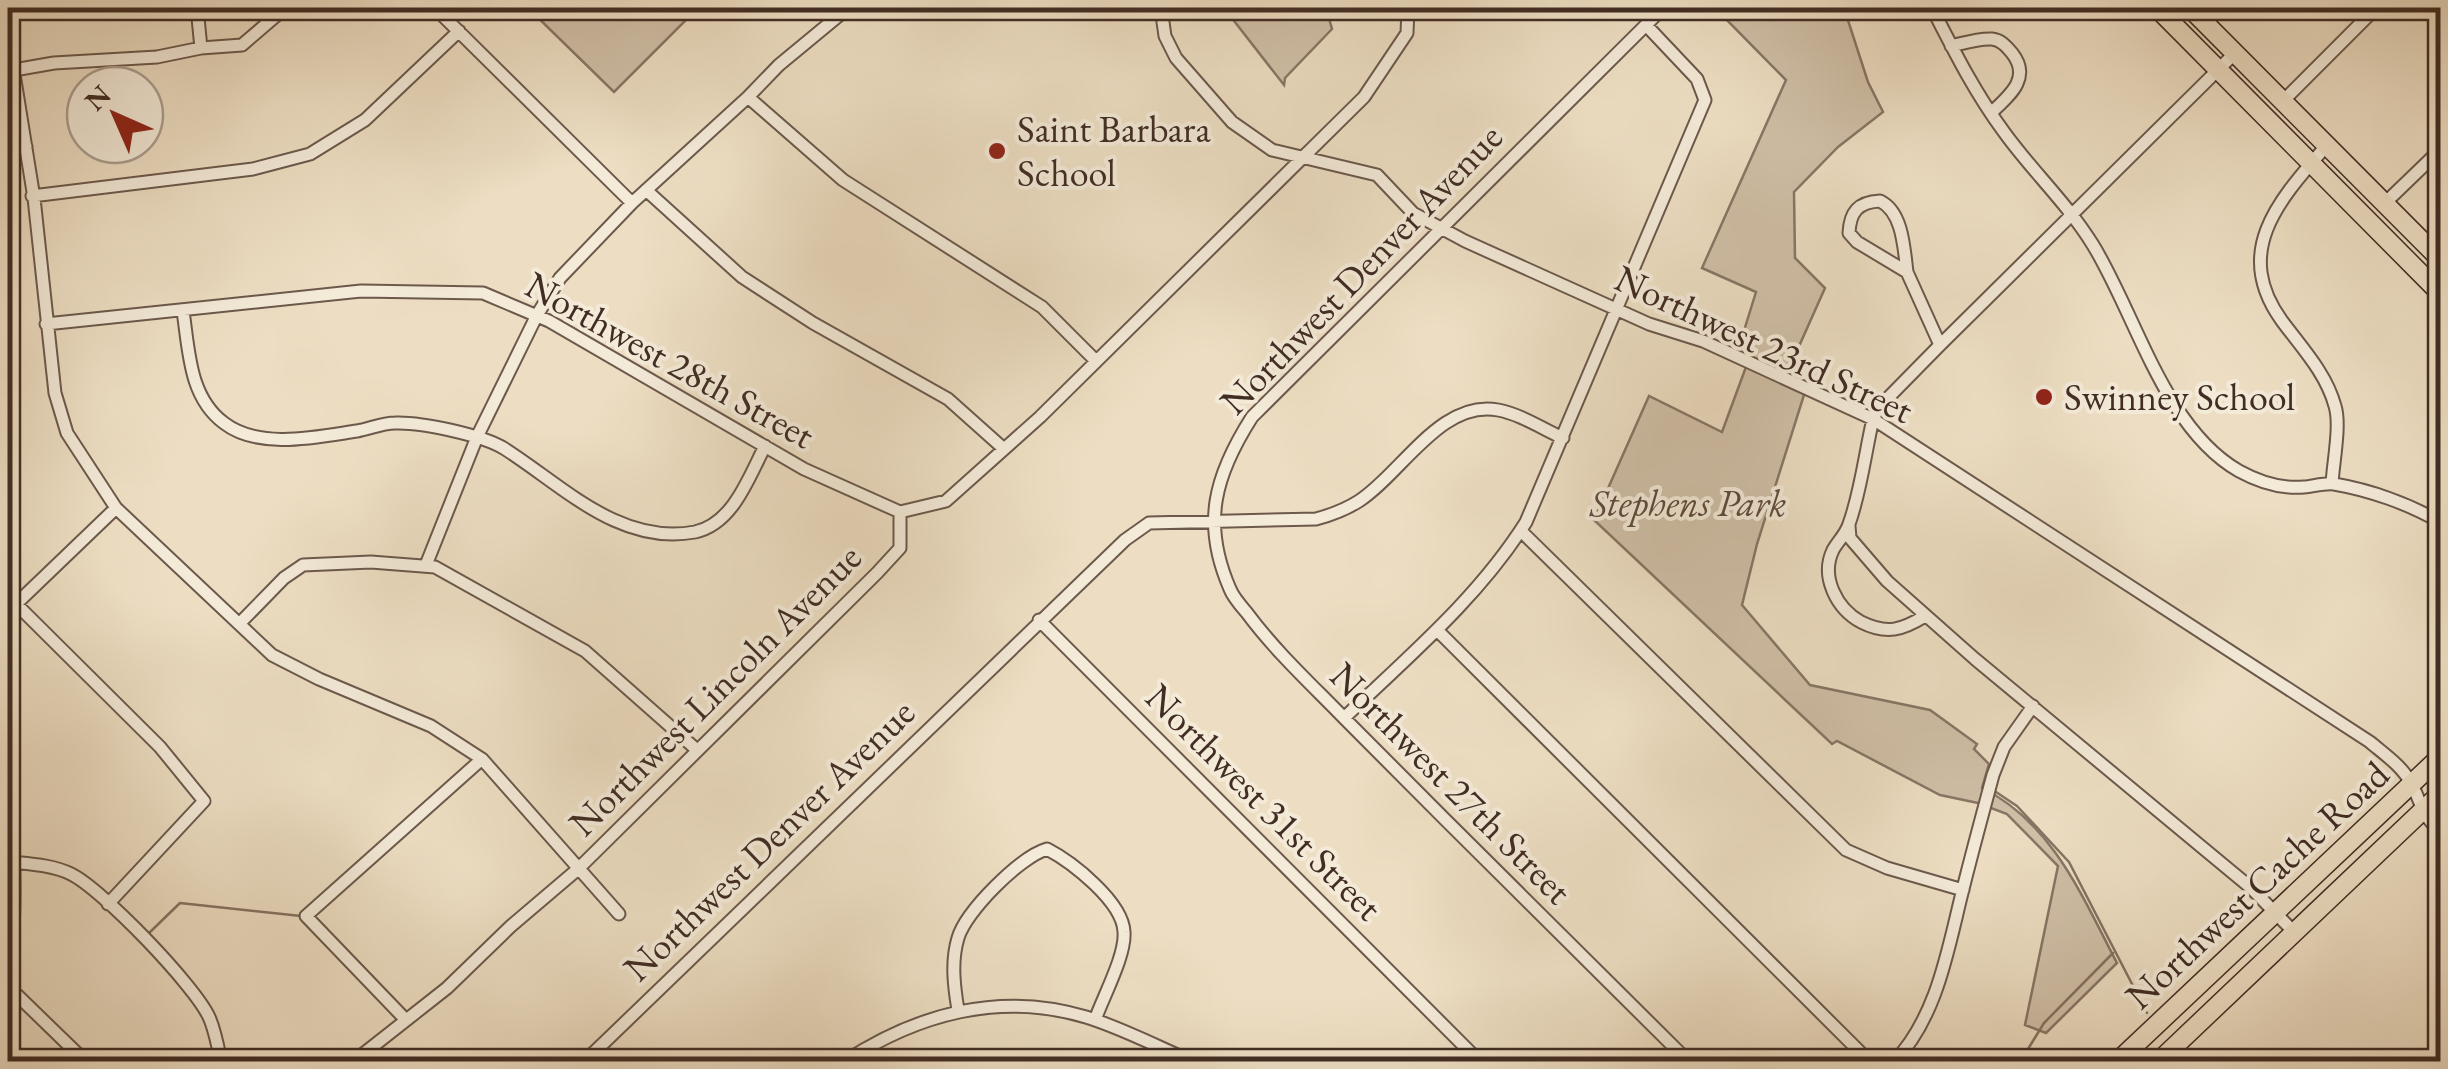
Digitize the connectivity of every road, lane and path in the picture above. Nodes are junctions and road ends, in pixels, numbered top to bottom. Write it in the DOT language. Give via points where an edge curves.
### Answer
graph roads {
  1 [pos="197,8"];
  2 [pos="285,8"];
  3 [pos="435,8"];
  4 [pos="848,8"];
  5 [pos="1161,8"];
  6 [pos="1408,8"];
  7 [pos="1663,8"];
  8 [pos="1932,8"];
  9 [pos="2190,8"];
  10 [pos="2376,8"];
  11 [pos="2164,10"];
  12 [pos="1646,25"];
  13 [pos="459,31"];
  14 [pos="8,38"];
  15 [pos="1952,46"];
  16 [pos="201,48"];
  17 [pos="2235,53"];
  18 [pos="2219,69"];
  19 [pos="14,70"];
  20 [pos="748,97"];
  21 [pos="2283,100"];
  22 [pos="1991,114"];
  23 [pos="26,146"];
  24 [pos="2328,146"];
  25 [pos="8,148"];
  26 [pos="2440,150"];
  27 [pos="1302,158"];
  28 [pos="2312,163"];
  29 [pos="646,190"];
  30 [pos="32,196"];
  31 [pos="2385,203"];
  32 [pos="632,204"];
  33 [pos="2071,214"];
  34 [pos="1440,228"];
  35 [pos="2440,259"];
  36 [pos="1907,272"];
  37 [pos="2440,293"];
  38 [pos="1618,309"];
  39 [pos="184,312"];
  40 [pos="537,315"];
  41 [pos="46,324"];
  42 [pos="1940,345"];
  43 [pos="1096,360"];
  44 [pos="1873,419"];
  45 [pos="477,437"];
  46 [pos="1563,438"];
  47 [pos="764,446"];
  48 [pos="1004,448"];
  49 [pos="2332,484"];
  50 [pos="116,508"];
  51 [pos="900,512"];
  52 [pos="1214,520"];
  53 [pos="2440,522"];
  54 [pos="1849,526"];
  55 [pos="1521,531"];
  56 [pos="426,565"];
  57 [pos="12,600"];
  58 [pos="1925,616"];
  59 [pos="1039,620"];
  60 [pos="238,624"];
  61 [pos="1437,630"];
  62 [pos="2034,706"];
  63 [pos="1344,718"];
  64 [pos="698,750"];
  65 [pos="2440,756"];
  66 [pos="482,759"];
  67 [pos="2412,784"];
  68 [pos="2440,794"];
  69 [pos="2421,812"];
  70 [pos="8,818"];
  71 [pos="2440,832"];
  72 [pos="12,862"];
  73 [pos="578,869"];
  74 [pos="1963,890"];
  75 [pos="108,904"];
  76 [pos="2275,910"];
  77 [pos="618,914"];
  78 [pos="2292,931"];
  79 [pos="8,964"];
  80 [pos="8,991"];
  81 [pos="958,1010"];
  82 [pos="406,1018"];
  83 [pos="1094,1020"];
  84 [pos="1475,1060"];
  85 [pos="86,1062"];
  86 [pos="221,1062"];
  87 [pos="353,1062"];
  88 [pos="584,1062"];
  89 [pos="844,1062"];
  90 [pos="1193,1062"];
  91 [pos="1690,1062"];
  92 [pos="1870,1062"];
  93 [pos="1894,1062"];
  94 [pos="2118,1062"];
  95 [pos="2158,1062"];
  1 -- 16 [label="street"];
  2 -- 16 [label="street" via="242,44"];
  3 -- 13 [label="street"];
  4 -- 20 [label="street"];
  5 -- 27 [label="street, Northwest 23rd Street" via="1165,36 1202,91 1272,150"];
  6 -- 27 [label="street" via="1407,34 1364,97"];
  7 -- 12 [label="street, Northwest Denver Avenue"];
  8 -- 15 [label="street"];
  9 -- 17 [label="main road"];
  10 -- 21 [label="street"];
  11 -- 18 [label="main road"];
  12 -- 34 [label="street, Northwest Denver Avenue"];
  12 -- 38 [label="street" via="1697,79 1705,100"];
  13 -- 30 [label="street" via="365,120 310,154 253,169"];
  13 -- 32 [label="street"];
  14 -- 19 [label="street"];
  15 -- 22 [label="street"];
  15 -- 22 [label="street" via="1992,39 2016,59 2020,78 2014,92"];
  16 -- 19 [label="street"];
  17 -- 18 [label="street"];
  17 -- 21 [label="main road"];
  18 -- 28 [label="main road"];
  18 -- 33 [label="street"];
  19 -- 23 [label="street"];
  20 -- 29 [label="street"];
  20 -- 43 [label="street" via="842,180 1042,306"];
  21 -- 24 [label="main road"];
  22 -- 33 [label="street"];
  23 -- 25 [label="street"];
  23 -- 30 [label="street"];
  24 -- 28 [label="street"];
  24 -- 31 [label="main road"];
  26 -- 31 [label="street"];
  27 -- 34 [label="street, Northwest 23rd Street" via="1377,174 1413,213"];
  27 -- 43 [label="street"];
  28 -- 37 [label="main road"];
  28 -- 49 [label="street" via="2274,209 2260,283 2312,357 2336,409"];
  29 -- 32 [label="street"];
  29 -- 48 [label="street" via="742,277 948,398"];
  30 -- 41 [label="street"];
  31 -- 35 [label="main road"];
  32 -- 40 [label="street" via="560,278"];
  33 -- 42 [label="street"];
  33 -- 49 [label="street" via="2196,433 2258,481"];
  34 -- 38 [label="street, Northwest 23rd Street"];
  34 -- 52 [label="street, Northwest Denver Avenue" via="1252,417 1215,490"];
  36 -- 36 [label="street" via="1888,205 1857,208 1849,233"];
  36 -- 42 [label="street"];
  38 -- 44 [label="street, Northwest 23rd Street"];
  38 -- 46 [label="street"];
  39 -- 40 [label="street, Northwest 28th Street" via="361,291 483,293"];
  39 -- 41 [label="street, Northwest 28th Street"];
  39 -- 45 [label="street" via="192,376 202,398 231,428 282,439 395,422"];
  40 -- 45 [label="street"];
  40 -- 47 [label="street, Northwest 28th Street"];
  41 -- 50 [label="street" via="54,393 67,433"];
  42 -- 44 [label="street"];
  43 -- 48 [label="street"];
  44 -- 54 [label="street"];
  44 -- 67 [label="street, Northwest 23rd Street" via="2361,736"];
  45 -- 47 [label="street" via="631,529 666,534 716,522 736,502"];
  45 -- 56 [label="street"];
  46 -- 52 [label="street" via="1500,410 1461,413 1340,512 1316,519"];
  46 -- 55 [label="street"];
  47 -- 51 [label="street, Northwest 28th Street"];
  48 -- 51 [label="street" via="946,501"];
  49 -- 53 [label="street" via="2402,503"];
  50 -- 57 [label="street"];
  50 -- 60 [label="street"];
  51 -- 64 [label="street, Northwest Lincoln Avenue" via="900,548"];
  52 -- 59 [label="street" via="1149,523"];
  52 -- 63 [label="street, Northwest 27th Street" via="1230,591 1270,644"];
  54 -- 58 [label="street" via="1860,551"];
  54 -- 58 [label="street" via="1830,554 1830,580 1844,609 1892,632"];
  55 -- 61 [label="street"];
  55 -- 74 [label="street" via="1846,850"];
  56 -- 60 [label="street" via="303,565"];
  56 -- 64 [label="street" via="585,651"];
  57 -- 75 [label="street" via="204,801"];
  58 -- 62 [label="street"];
  59 -- 84 [label="street, Northwest 31st Street"];
  59 -- 88 [label="street, Northwest Denver Avenue"];
  60 -- 66 [label="street" via="272,655 431,726"];
  61 -- 63 [label="street"];
  61 -- 92 [label="street"];
  62 -- 74 [label="street" via="1993,775"];
  62 -- 76 [label="street"];
  63 -- 91 [label="street, Northwest 27th Street"];
  64 -- 73 [label="street, Northwest Lincoln Avenue"];
  65 -- 67 [label="main road, Northwest Cache Road"];
  66 -- 73 [label="street"];
  66 -- 82 [label="street" via="306,916"];
  67 -- 69 [label="street"];
  67 -- 76 [label="main road, Northwest Cache Road"];
  68 -- 69 [label="main road, Northwest Cache Road"];
  69 -- 71 [label="street"];
  69 -- 78 [label="main road, Northwest Cache Road"];
  70 -- 72 [label="street"];
  72 -- 75 [label="street" via="72,874"];
  72 -- 79 [label="street"];
  73 -- 77 [label="street"];
  73 -- 82 [label="street, Northwest Lincoln Avenue"];
  74 -- 93 [label="street" via="1925,1018"];
  75 -- 86 [label="street" via="202,1004"];
  76 -- 78 [label="street"];
  76 -- 94 [label="main road, Northwest Cache Road"];
  78 -- 95 [label="main road, Northwest Cache Road"];
  80 -- 85 [label="street"];
  81 -- 83 [label="street" via="1046,1007"];
  81 -- 83 [label="street" via="958,937 1007,872 1047,849 1097,886 1125,928"];
  81 -- 89 [label="street" via="879,1039"];
  82 -- 87 [label="street, Northwest Lincoln Avenue"];
  83 -- 90 [label="street"];
}
